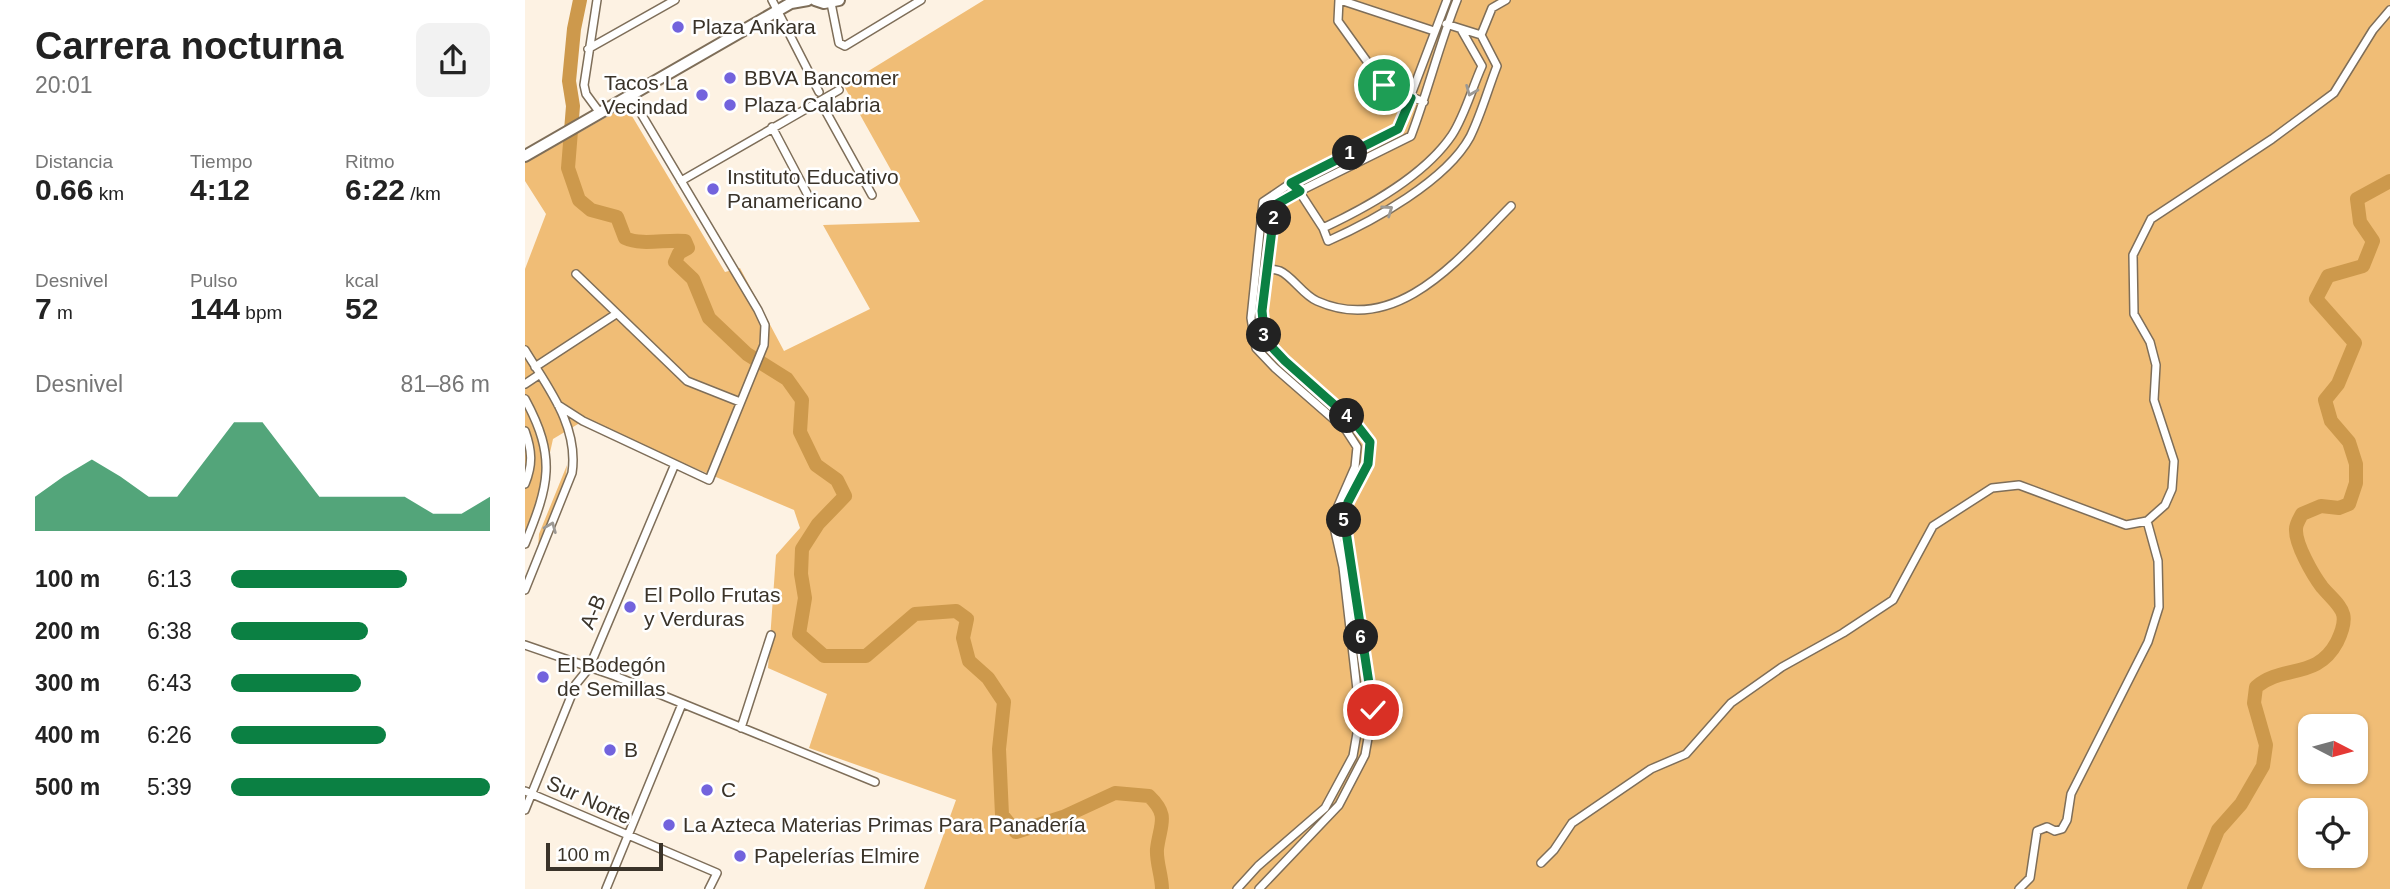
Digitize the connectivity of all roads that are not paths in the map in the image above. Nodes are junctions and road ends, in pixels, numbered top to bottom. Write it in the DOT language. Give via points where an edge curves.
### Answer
graph roads {
  1 [pos="597,0"];
  2 [pos="675,0"];
  3 [pos="772,0"];
  4 [pos="812,0"];
  5 [pos="921,0"];
  6 [pos="1340,0"];
  7 [pos="1447,0"];
  8 [pos="1457,0"];
  9 [pos="1506,0"];
  10 [pos="792,2"];
  11 [pos="835,2"];
  12 [pos="2390,10"];
  13 [pos="777,11"];
  14 [pos="1438,22"];
  15 [pos="1447,24"];
  16 [pos="1462,30"];
  17 [pos="1434,31"];
  18 [pos="1481,35"];
  19 [pos="588,49"];
  20 [pos="838,90"];
  21 [pos="819,92"];
  22 [pos="630,95"];
  23 [pos="1411,98"];
  24 [pos="820,101"];
  25 [pos="1424,102"];
  26 [pos="597,115"];
  27 [pos="772,127"];
  28 [pos="525,156"];
  29 [pos="681,181"];
  30 [pos="1291,183"];
  31 [pos="1300,191"];
  32 [pos="872,195"];
  33 [pos="812,203"];
  34 [pos="1511,206"];
  35 [pos="1323,228"];
  36 [pos="1256,268"];
  37 [pos="1267,269"];
  38 [pos="576,274"];
  39 [pos="616,314"];
  40 [pos="525,350"];
  41 [pos="538,371"];
  42 [pos="525,384"];
  43 [pos="525,399"];
  44 [pos="740,402"];
  45 [pos="558,405"];
  46 [pos="525,431"];
  47 [pos="675,464"];
  48 [pos="525,484"];
  49 [pos="2147,521"];
  50 [pos="525,544"];
  51 [pos="525,590"];
  52 [pos="771,635"];
  53 [pos="525,645"];
  54 [pos="589,668"];
  55 [pos="681,704"];
  56 [pos="741,728"];
  57 [pos="875,782"];
  58 [pos="529,792"];
  59 [pos="525,810"];
  60 [pos="627,835"];
  61 [pos="1541,863"];
  62 [pos="606,889"];
  63 [pos="709,889"];
  64 [pos="1237,889"];
  65 [pos="1259,889"];
  66 [pos="2019,889"];
  1 -- 19 [label="street"];
  2 -- 19 [label="street"];
  3 -- 13 [label="street"];
  4 -- 10 [label="main road"];
  4 -- 11 [label="main road"];
  5 -- 11 [label="street" via="845,46 841,45"];
  6 -- 17 [label="street"];
  6 -- 23 [label="street" via="1338,21 1384,85"];
  7 -- 14 [label="street"];
  8 -- 15 [label="street"];
  9 -- 18 [label="street" via="1492,8"];
  10 -- 13 [label="main road"];
  12 -- 49 [label="street" via="2334,93 2151,219 2133,255 2134,314 2150,342 2156,365 2154,400 2174,461 2172,489 2165,505"];
  13 -- 21 [label="street"];
  13 -- 22 [label="main road"];
  14 -- 15 [label="street"];
  14 -- 17 [label="street"];
  15 -- 16 [label="street"];
  15 -- 25 [label="street"];
  16 -- 18 [label="street"];
  16 -- 35 [label="street, one-way" via="1482,66 1454,132 1436,157 1362,210"];
  17 -- 23 [label="street"];
  35 -- 18 [label="street, one-way" via="1328,241 1370,223 1449,167 1469,137 1497,66"];
  19 -- 26 [label="street" via="584,85"];
  20 -- 24 [label="street"];
  22 -- 26 [label="main road"];
  22 -- 29 [label="street"];
  23 -- 25 [label="street"];
  23 -- 30 [label="street" via="1398,129"];
  24 -- 27 [label="street"];
  24 -- 32 [label="street"];
  25 -- 31 [label="street" via="1411,136"];
  26 -- 28 [label="main road"];
  27 -- 29 [label="street"];
  27 -- 33 [label="street"];
  29 -- 44 [label="street" via="765,325 764,345"];
  30 -- 31 [label="street"];
  30 -- 36 [label="street" via="1263,202"];
  31 -- 35 [label="street"];
  31 -- 37 [label="street" via="1275,205"];
  34 -- 37 [label="street" via="1440,278 1371,311 1316,300 1281,271"];
  36 -- 37 [label="street"];
  36 -- 64 [label="street" via="1251,318 1256,348 1346,430 1357,447 1335,527 1360,716 1353,756 1325,808"];
  37 -- 65 [label="street" via="1262,311 1265,340 1370,442 1368,464 1344,518 1373,710 1365,755 1339,805"];
  38 -- 39 [label="street"];
  39 -- 41 [label="street"];
  39 -- 44 [label="street" via="687,381"];
  40 -- 41 [label="street"];
  41 -- 42 [label="street"];
  41 -- 45 [label="street"];
  43 -- 50 [label="street" via="542,433 547,459 542,503"];
  44 -- 47 [label="street" via="709,480"];
  45 -- 47 [label="street"];
  51 -- 45 [label="street, one-way" via="572,473 572,439"];
  46 -- 48 [label="street" via="532,452"];
  47 -- 54 [label="street, A-B"];
  49 -- 61 [label="street" via="2126,525 2019,485 1992,488 1933,526 1893,600 1731,703 1686,754 1651,769 1572,823"];
  49 -- 66 [label="street" via="2158,561 2159,607 2148,642 2071,794 2062,829 2036,831 2030,878"];
  52 -- 56 [label="street"];
  53 -- 54 [label="street"];
  54 -- 55 [label="street"];
  54 -- 58 [label="street, A-B" via="576,684"];
  55 -- 56 [label="street"];
  55 -- 60 [label="street"];
  56 -- 57 [label="street"];
  58 -- 59 [label="street, A-B"];
  58 -- 60 [label="street, Sur Norte"];
  60 -- 62 [label="street"];
  60 -- 63 [label="street, Sur Norte" via="717,873"];
}
